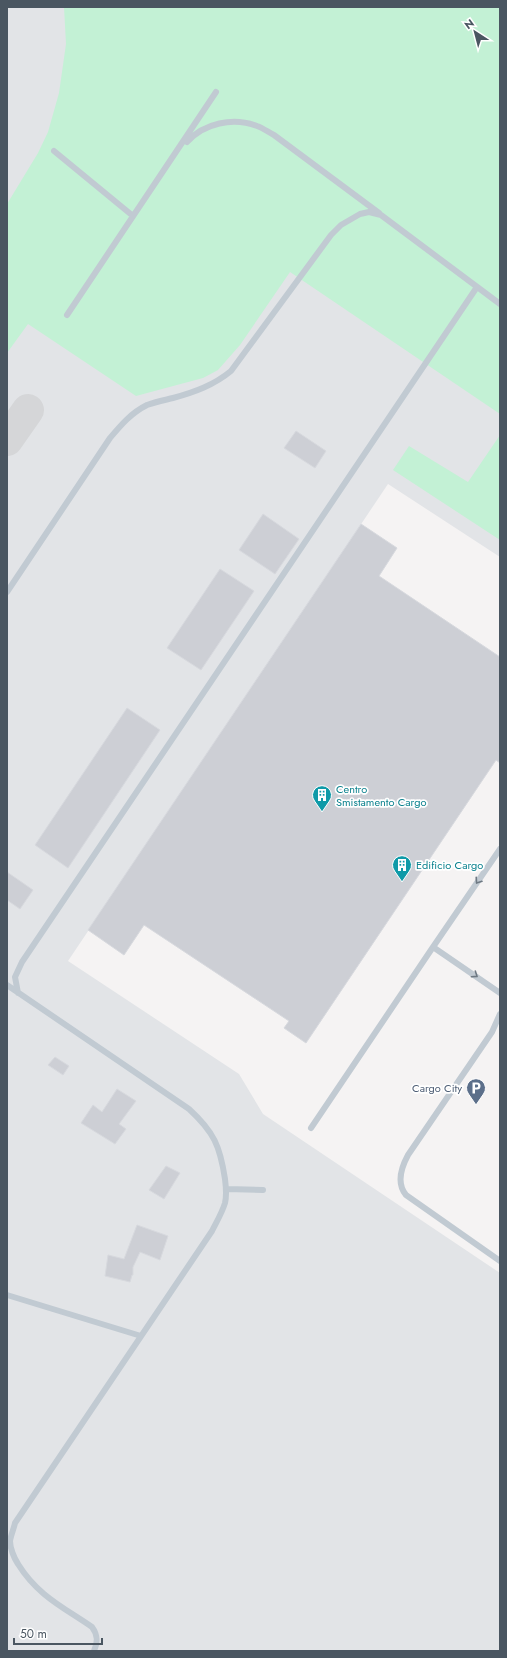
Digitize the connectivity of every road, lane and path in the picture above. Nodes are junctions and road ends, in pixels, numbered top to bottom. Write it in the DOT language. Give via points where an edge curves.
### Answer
graph roads {
  1 [pos="216,92"];
  2 [pos="54,151"];
  3 [pos="174,155"];
  4 [pos="381,215"];
  5 [pos="133,216"];
  6 [pos="477,287"];
  7 [pos="500,304"];
  8 [pos="67,314"];
  9 [pos="7,592"];
  10 [pos="500,849"];
  11 [pos="433,948"];
  12 [pos="7,985"];
  13 [pos="18,993"];
  14 [pos="500,993"];
  15 [pos="500,1014"];
  16 [pos="311,1128"];
  17 [pos="227,1189"];
  18 [pos="263,1190"];
  19 [pos="500,1261"];
  20 [pos="7,1295"];
  21 [pos="141,1336"];
  22 [pos="94,1651"];
  1 -- 3 [label="lane"];
  2 -- 5 [label="lane"];
  3 -- 4 [label="lane" via="194,134 210,126 225,122 257,126 274,135"];
  3 -- 5 [label="lane"];
  4 -- 6 [label="lane"];
  4 -- 9 [label="lane" via="369,212 355,216 331,235 232,371 219,381 198,390 147,405 122,424"];
  5 -- 8 [label="lane"];
  6 -- 7 [label="lane"];
  6 -- 13 [label="lane" via="22,962 15,977"];
  10 -- 11 [label="lane, one-way"];
  11 -- 14 [label="lane, one-way"];
  11 -- 16 [label="lane"];
  12 -- 13 [label="lane"];
  13 -- 17 [label="lane" via="189,1109 201,1120 218,1145"];
  15 -- 19 [label="lane" via="492,1032 405,1162 400,1184 402,1190 413,1201"];
  17 -- 18 [label="lane"];
  17 -- 21 [label="lane" via="225,1204 212,1231"];
  20 -- 21 [label="lane"];
  21 -- 22 [label="lane" via="15,1523 10,1541 16,1561 32,1584 96,1632"];
}
